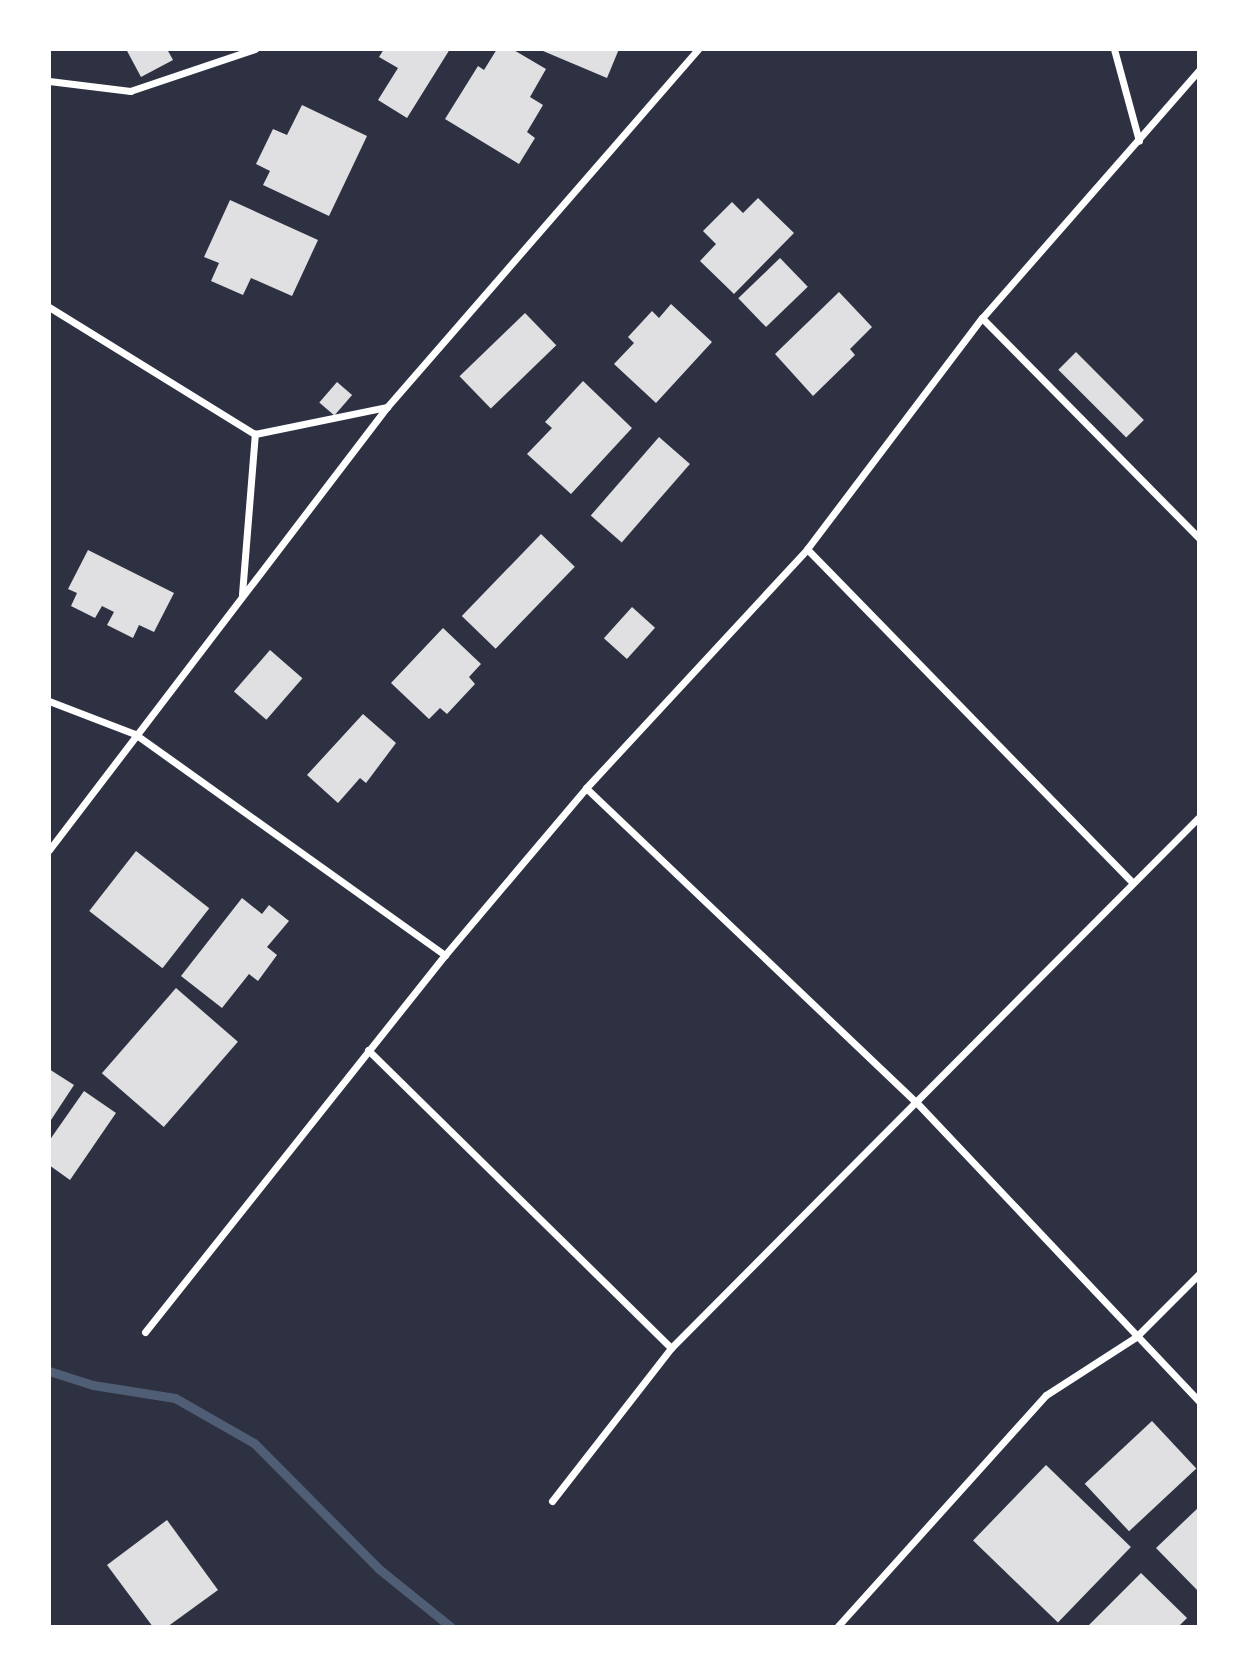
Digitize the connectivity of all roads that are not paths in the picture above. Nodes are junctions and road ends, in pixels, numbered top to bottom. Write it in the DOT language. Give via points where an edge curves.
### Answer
graph roads {
  1 [pos="255,49"];
  2 [pos="698,49"];
  3 [pos="1114,49"];
  4 [pos="1199,70"];
  5 [pos="49,81"];
  6 [pos="1139,141"];
  7 [pos="49,307"];
  8 [pos="982,318"];
  9 [pos="387,407"];
  10 [pos="255,435"];
  11 [pos="1199,538"];
  12 [pos="807,549"];
  13 [pos="242,595"];
  14 [pos="49,701"];
  15 [pos="135,734"];
  16 [pos="586,788"];
  17 [pos="1199,817"];
  18 [pos="49,850"];
  19 [pos="1132,882"];
  20 [pos="444,956"];
  21 [pos="368,1050"];
  22 [pos="917,1103"];
  23 [pos="1199,1274"];
  24 [pos="145,1332"];
  25 [pos="1136,1337"];
  26 [pos="671,1348"];
  27 [pos="1199,1401"];
  28 [pos="552,1501"];
  29 [pos="837,1627"];
  1 -- 5 [label="street" via="130,91"];
  2 -- 9 [label="street"];
  3 -- 6 [label="street"];
  4 -- 6 [label="street"];
  6 -- 8 [label="street"];
  7 -- 10 [label="street"];
  8 -- 11 [label="street"];
  8 -- 12 [label="street"];
  9 -- 10 [label="street"];
  9 -- 13 [label="street"];
  10 -- 13 [label="street"];
  12 -- 16 [label="street"];
  12 -- 19 [label="street"];
  13 -- 15 [label="street"];
  14 -- 15 [label="street"];
  15 -- 18 [label="street"];
  15 -- 20 [label="street"];
  16 -- 20 [label="street"];
  16 -- 22 [label="street"];
  17 -- 19 [label="street"];
  19 -- 22 [label="street"];
  20 -- 21 [label="street"];
  21 -- 24 [label="street"];
  21 -- 26 [label="street"];
  22 -- 25 [label="street"];
  22 -- 26 [label="street"];
  23 -- 25 [label="street"];
  25 -- 27 [label="street"];
  25 -- 29 [label="street" via="1046,1395"];
  26 -- 28 [label="street"];
}
